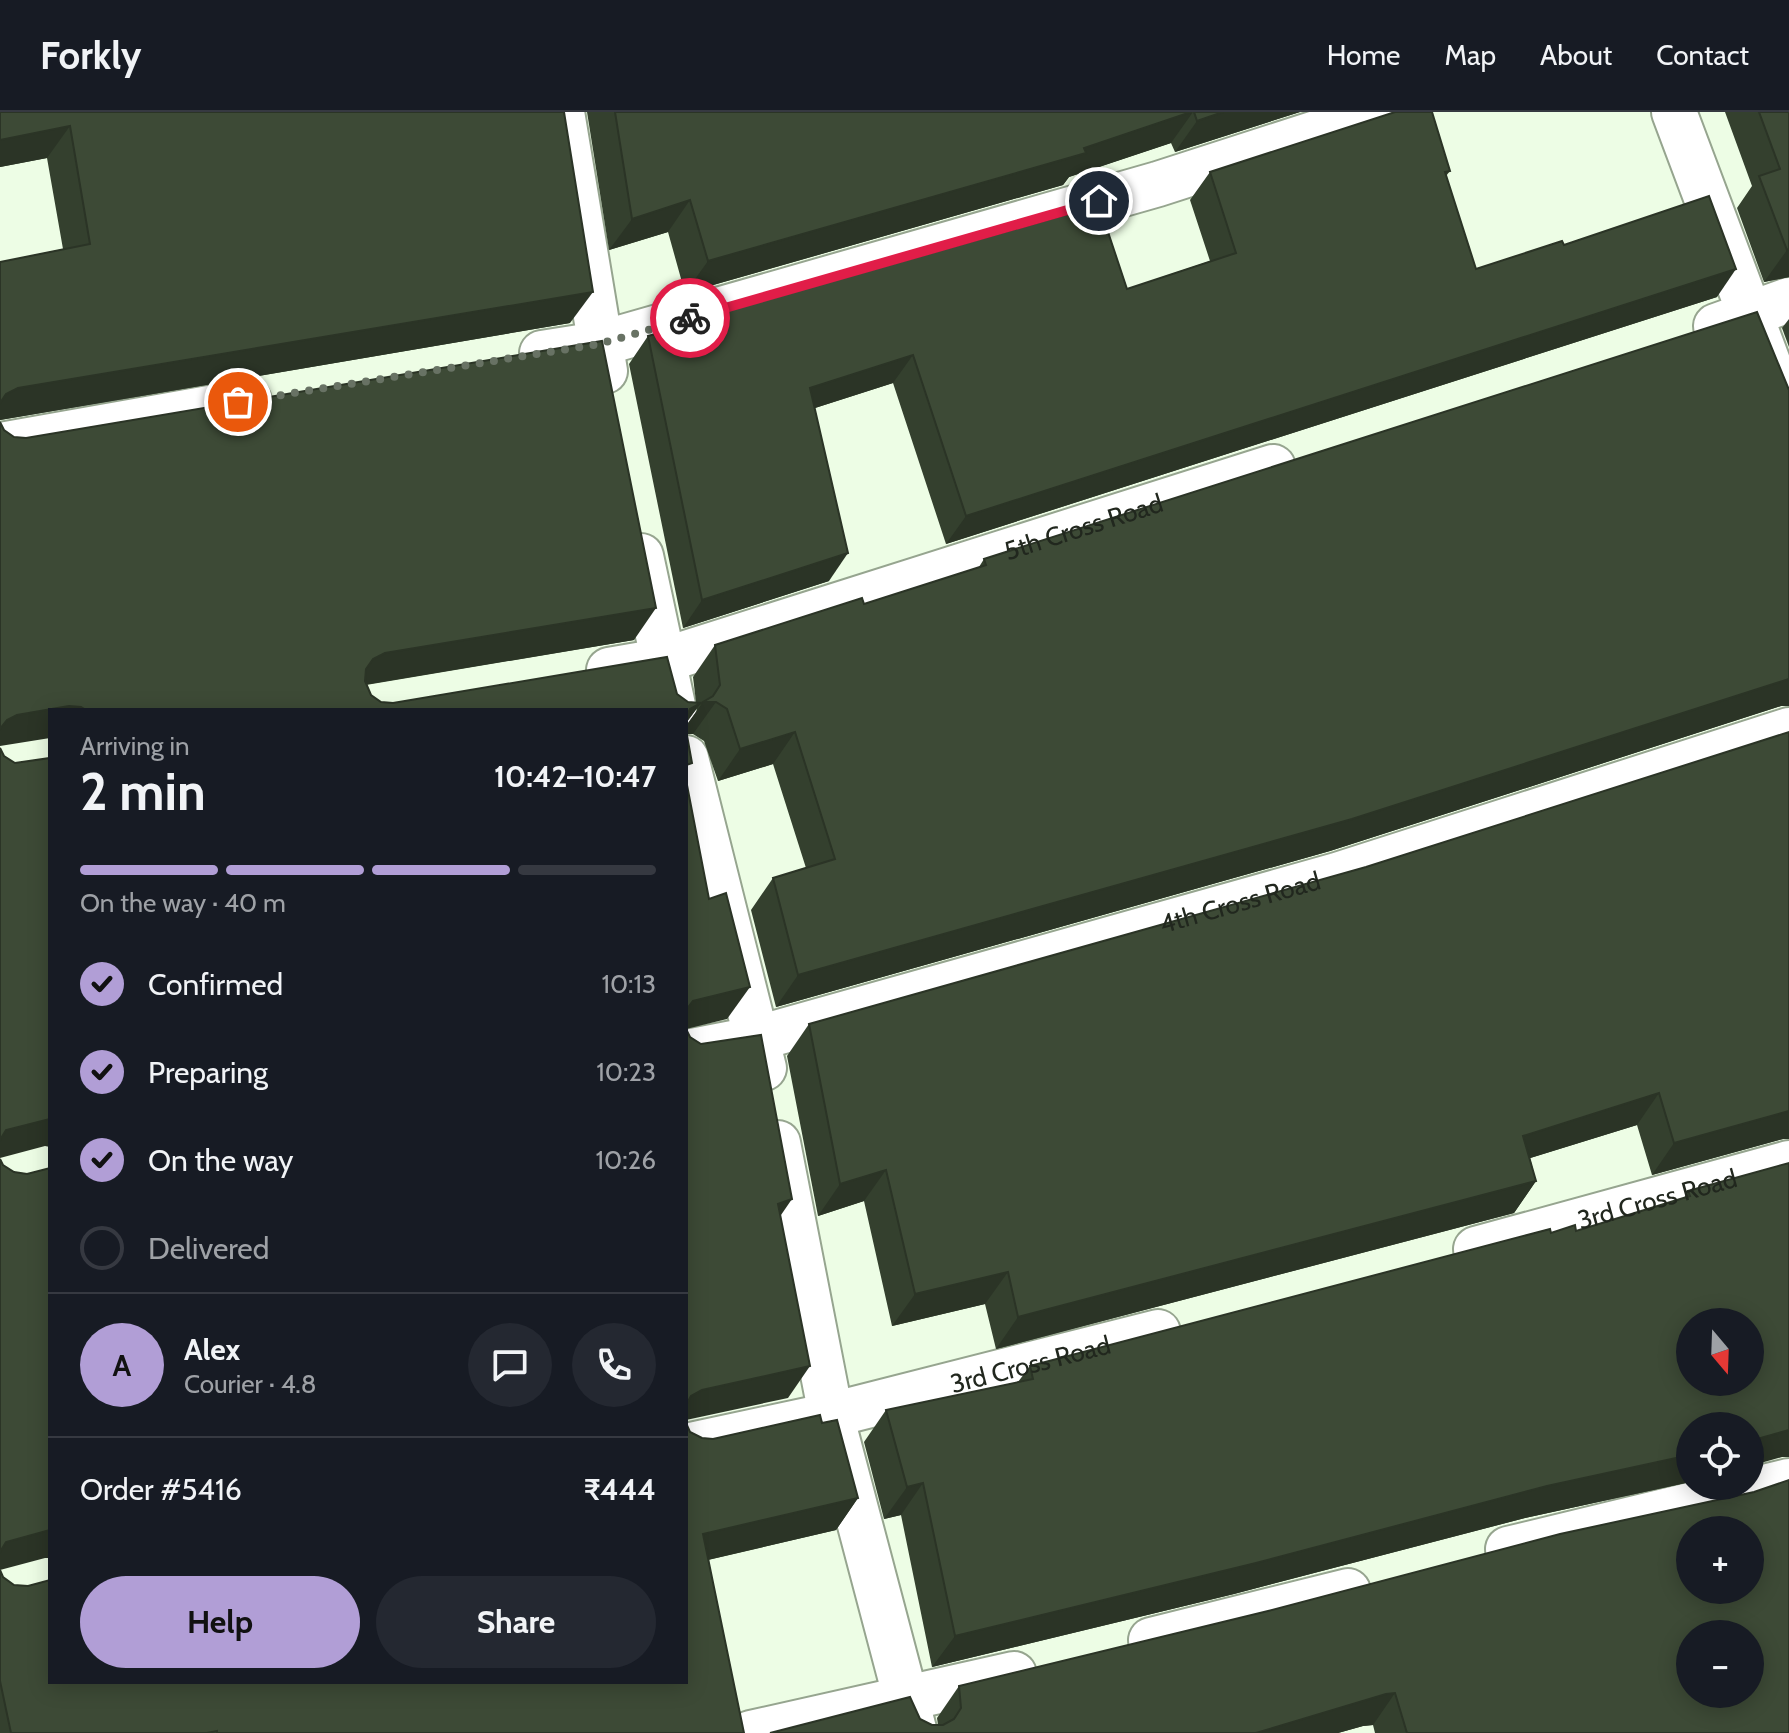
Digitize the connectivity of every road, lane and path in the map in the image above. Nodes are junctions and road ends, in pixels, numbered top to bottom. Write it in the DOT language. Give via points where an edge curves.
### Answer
graph roads {
  1 [pos="562,112"];
  2 [pos="1381,112"];
  3 [pos="1674,112"];
  4 [pos="1770,308"];
  5 [pos="1676,339"];
  6 [pos="599,344"];
  7 [pos="508,359"];
  8 [pos="296,393"];
  9 [pos="611,404"];
  10 [pos="1789,418"];
  11 [pos="0,445"];
  12 [pos="1312,454"];
  13 [pos="632,510"];
  14 [pos="661,661"];
  15 [pos="568,677"];
  16 [pos="673,708"];
  17 [pos="1789,730"];
  18 [pos="688,766"];
  19 [pos="758,1038"];
  20 [pos="688,1052"];
  21 [pos="1789,1163"];
  22 [pos="1440,1259"];
  23 [pos="1197,1323"];
  24 [pos="831,1415"];
  25 [pos="688,1446"];
  26 [pos="1789,1481"];
  27 [pos="1463,1561"];
  28 [pos="1387,1581"];
  29 [pos="1108,1651"];
  30 [pos="1045,1666"];
  31 [pos="910,1717"];
  32 [pos="751,1733"];
  1 -- 6 [label="street"];
  2 -- 6 [label="street" via="1158,184"];
  3 -- 4 [label="street"];
  4 -- 5 [label="street"];
  4 -- 10 [label="street"];
  6 -- 7 [label="street"];
  6 -- 9 [label="street"];
  8 -- 11 [label="street"];
  12 -- 14 [label="street, 5th Cross Road"];
  13 -- 14 [label="street"];
  14 -- 15 [label="street, 5th Cross Road"];
  14 -- 16 [label="street"];
  17 -- 19 [label="street, 4th Cross Road" via="1337,875"];
  18 -- 19 [label="street"];
  19 -- 20 [label="street, 4th Cross Road"];
  19 -- 24 [label="street"];
  21 -- 22 [label="street, 3rd Cross Road"];
  23 -- 24 [label="street, 3rd Cross Road"];
  24 -- 25 [label="street, 3rd Cross Road"];
  24 -- 31 [label="street"];
  26 -- 27 [label="street"];
  28 -- 29 [label="street"];
  30 -- 31 [label="street"];
  31 -- 32 [label="street"];
}
